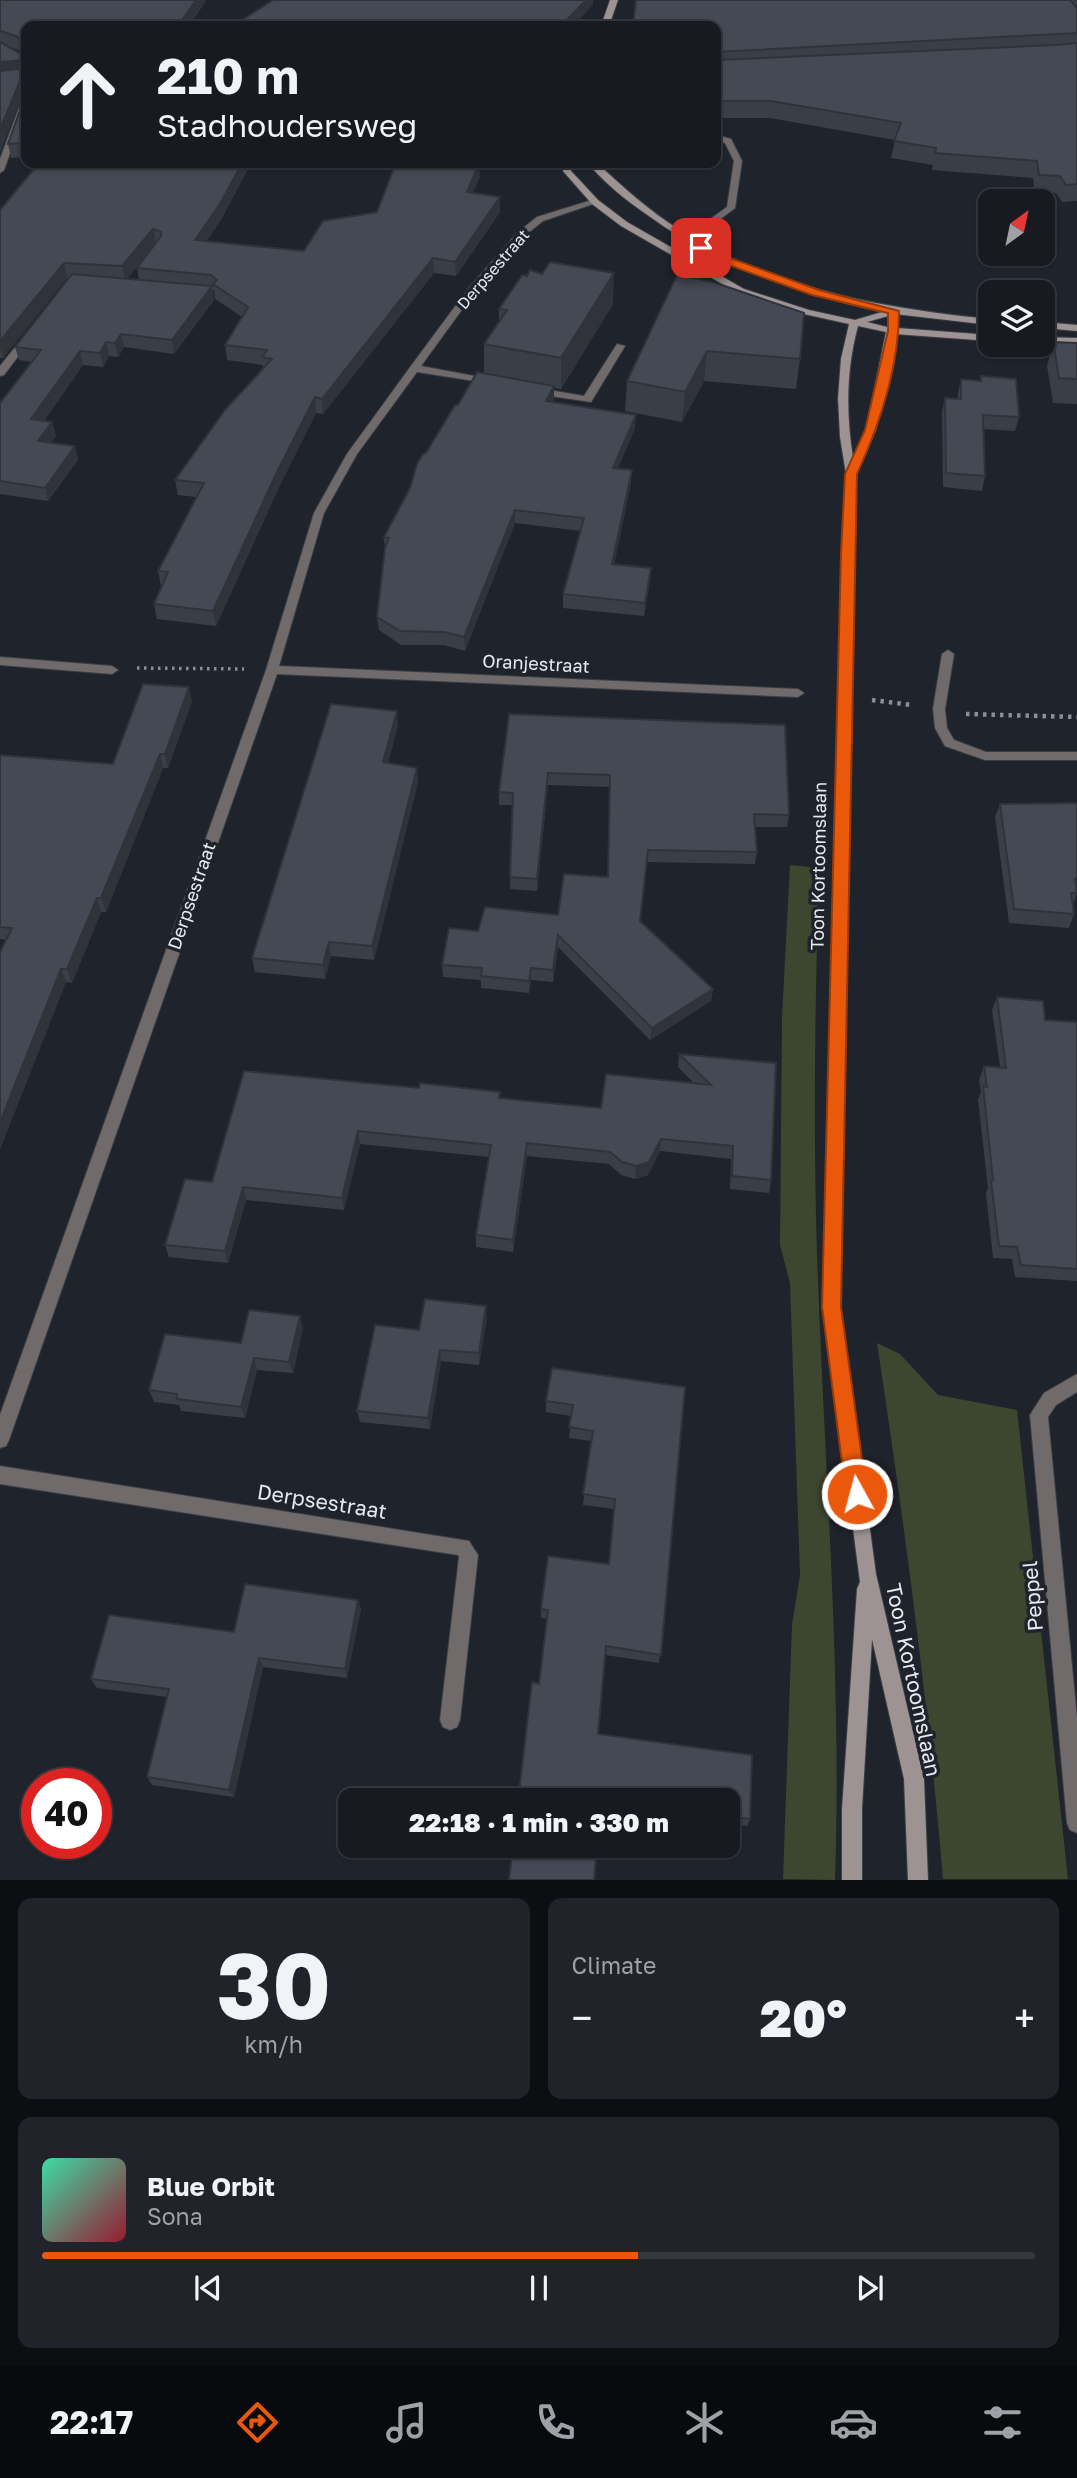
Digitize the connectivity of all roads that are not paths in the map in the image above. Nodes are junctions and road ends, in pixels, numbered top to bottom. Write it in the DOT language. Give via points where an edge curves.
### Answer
graph roads {
  1 [pos="614,0"];
  2 [pos="607,21"];
  3 [pos="21,113"];
  4 [pos="721,139"];
  5 [pos="567,168"];
  6 [pos="597,168"];
  7 [pos="0,170"];
  8 [pos="595,202"];
  9 [pos="687,240"];
  10 [pos="894,311"];
  11 [pos="978,321"];
  12 [pos="854,323"];
  13 [pos="1055,327"];
  14 [pos="1077,328"];
  15 [pos="893,331"];
  16 [pos="32,332"];
  17 [pos="978,337"];
  18 [pos="1055,340"];
  19 [pos="1077,341"];
  20 [pos="620,346"];
  21 [pos="414,368"];
  22 [pos="0,373"];
  23 [pos="507,385"];
  24 [pos="521,388"];
  25 [pos="851,474"];
  26 [pos="948,654"];
  27 [pos="0,661"];
  28 [pos="112,670"];
  29 [pos="272,670"];
  30 [pos="798,693"];
  31 [pos="1077,756"];
  32 [pos="1077,1382"];
  33 [pos="0,1440"];
  34 [pos="0,1475"];
  35 [pos="867,1574"];
  36 [pos="450,1720"];
  37 [pos="1077,1823"];
  38 [pos="852,1880"];
  39 [pos="918,1880"];
  1 -- 2 [label="street"];
  3 -- 7 [label="street"];
  4 -- 9 [label="street" via="728,141 738,161 731,208"];
  5 -- 8 [label="street"];
  6 -- 9 [label="street" via="631,201"];
  8 -- 12 [label="street" via="624,224 741,291"];
  8 -- 21 [label="street, Derpsestraat" via="540,219 520,235"];
  9 -- 10 [label="street" via="716,256 816,293"];
  10 -- 11 [label="street"];
  10 -- 12 [label="street"];
  10 -- 15 [label="street"];
  12 -- 15 [label="street"];
  12 -- 25 [label="street, Toon Kortoomslaan" via="846,355 843,440"];
  13 -- 14 [label="street"];
  15 -- 17 [label="street"];
  15 -- 25 [label="street" via="871,430"];
  16 -- 22 [label="street"];
  18 -- 19 [label="street"];
  20 -- 24 [label="street" via="587,400"];
  21 -- 23 [label="street"];
  21 -- 29 [label="street, Derpsestraat" via="352,454 319,513"];
  25 -- 35 [label="street, Toon Kortoomslaan" via="832,1307"];
  26 -- 31 [label="street" via="939,709 949,743 985,756"];
  27 -- 28 [label="street"];
  29 -- 30 [label="street, Oranjestraat"];
  29 -- 33 [label="street, Derpsestraat"];
  32 -- 37 [label="street, Peppel" via="1049,1399 1039,1415"];
  34 -- 36 [label="street, Derpsestraat" via="463,1547 469,1555"];
  35 -- 38 [label="street, Toon Kortoomslaan"];
  35 -- 39 [label="street, Toon Kortoomslaan" via="914,1779"];
}
